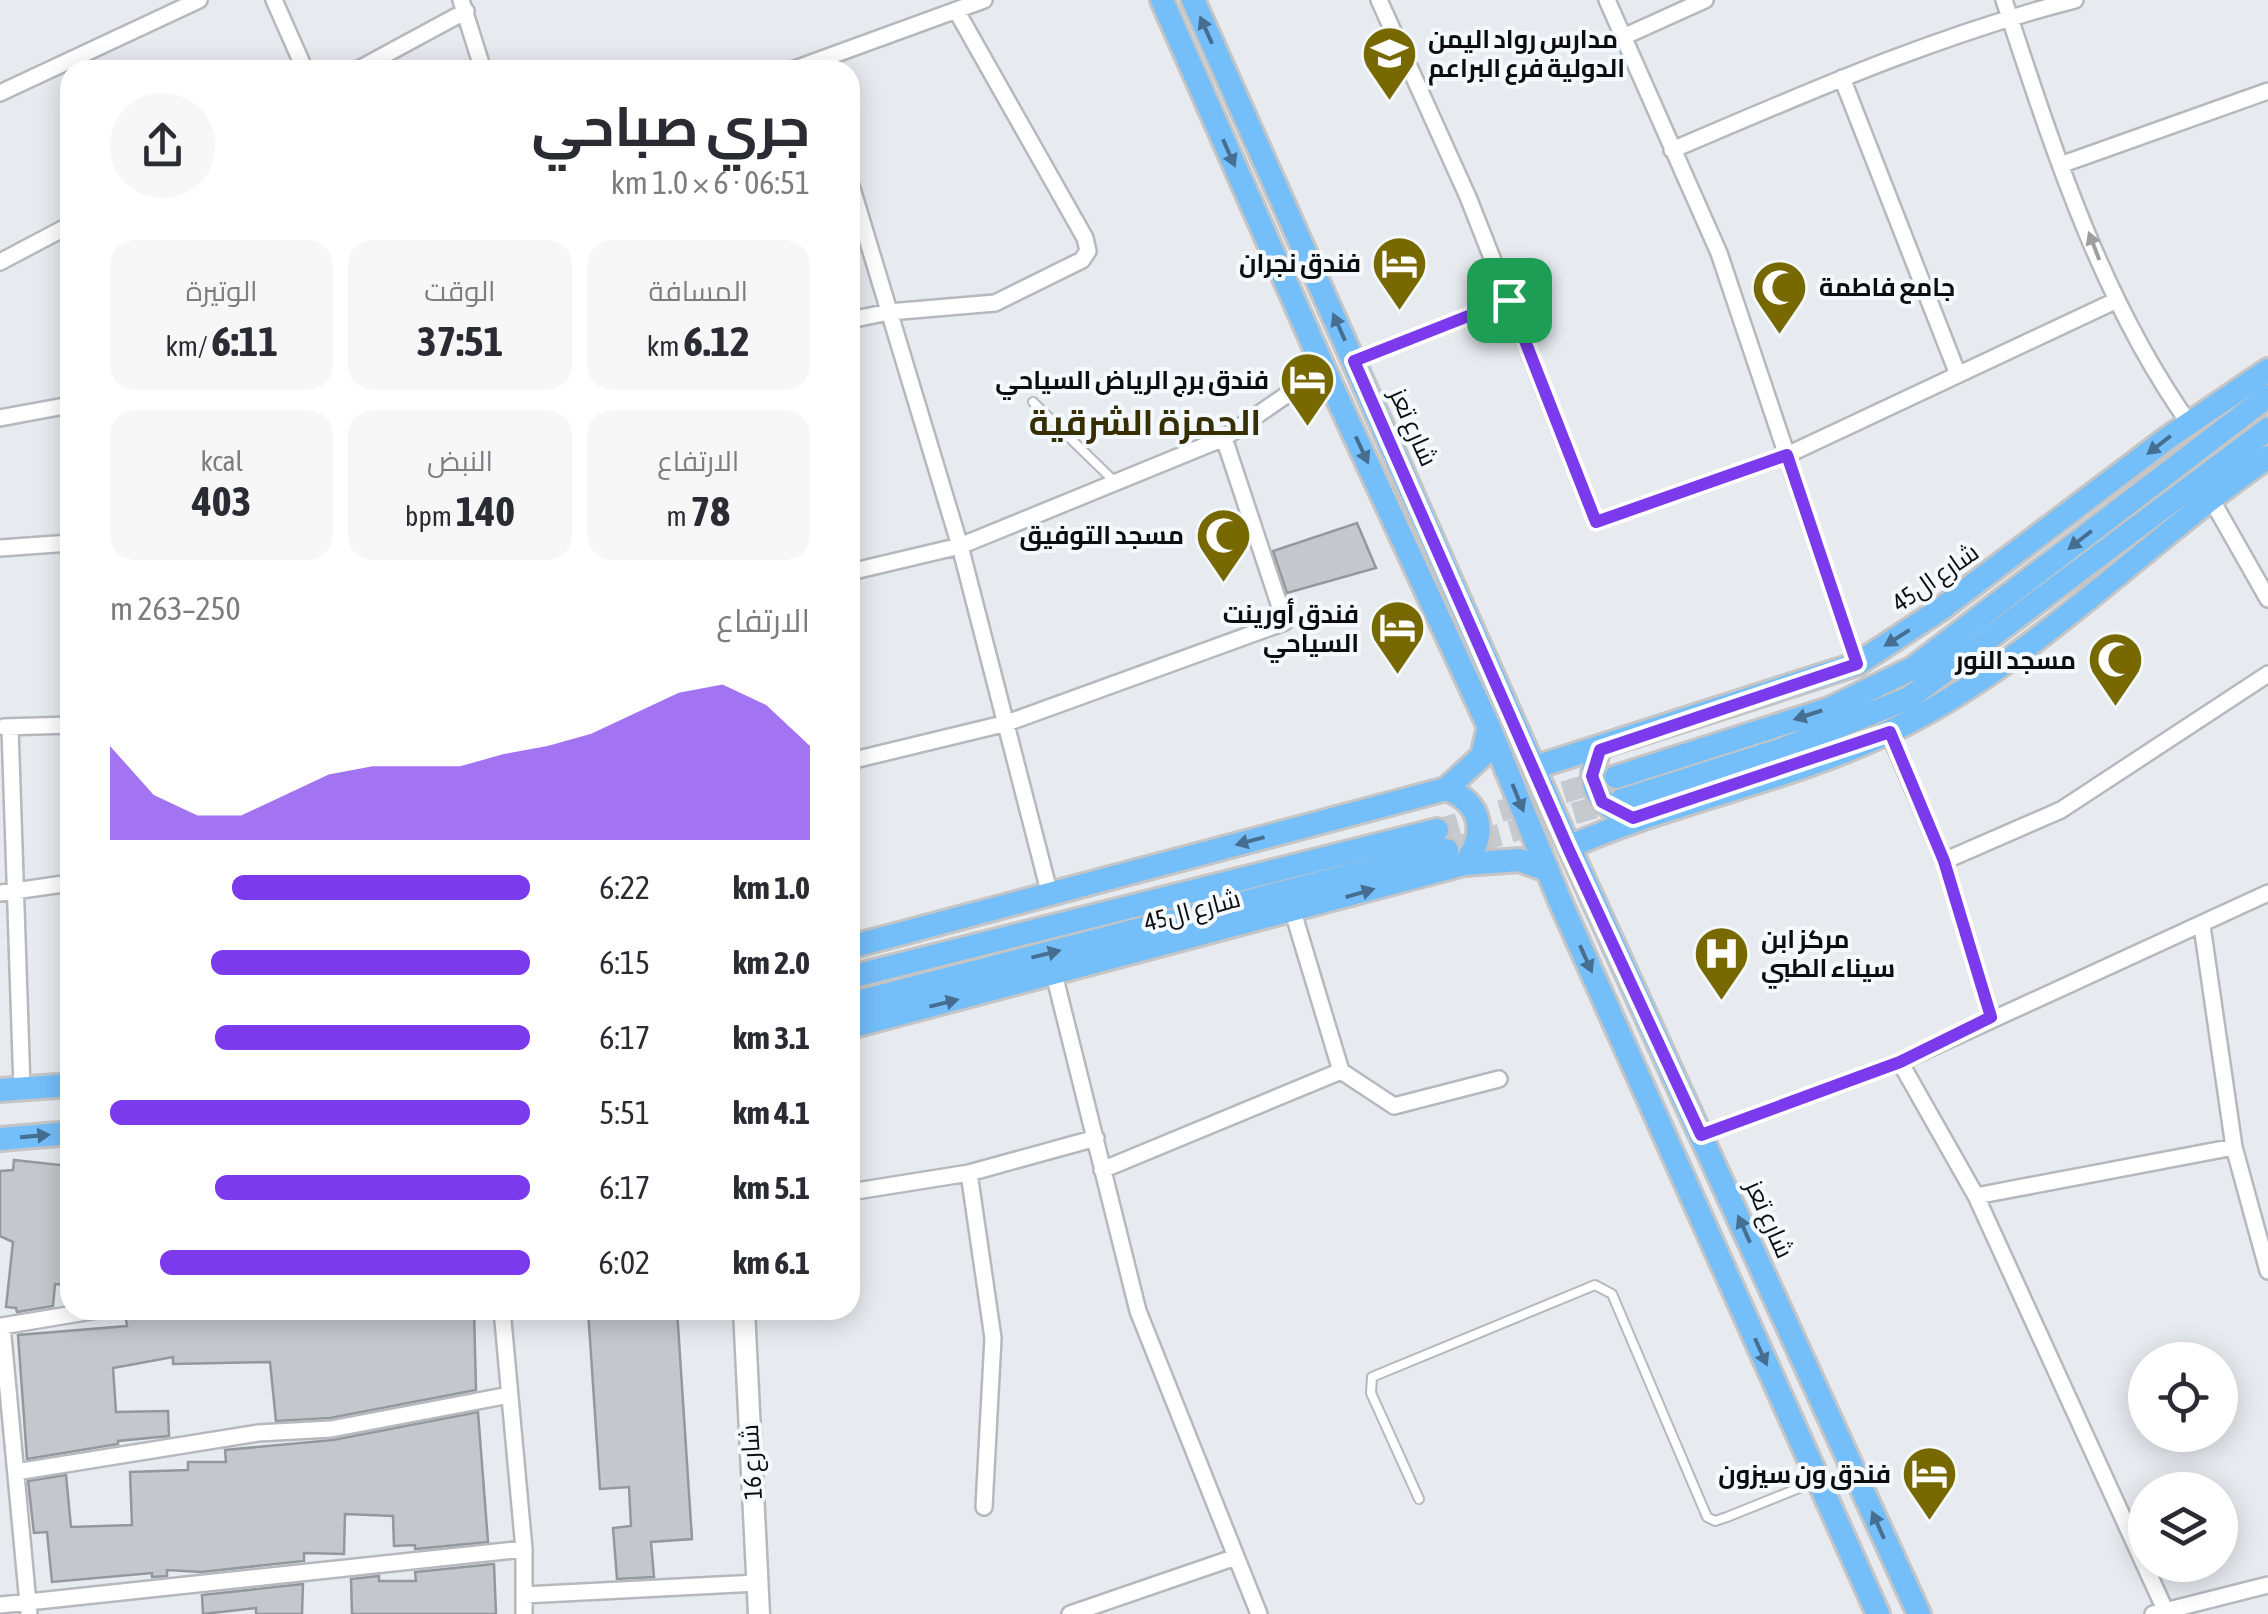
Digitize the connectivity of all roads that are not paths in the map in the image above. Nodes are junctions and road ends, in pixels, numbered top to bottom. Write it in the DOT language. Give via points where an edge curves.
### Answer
graph roads {
  1 [pos="199,0"];
  2 [pos="274,0"];
  3 [pos="931,0"];
  4 [pos="984,0"];
  5 [pos="1162,0"];
  6 [pos="1193,0"];
  7 [pos="1380,0"];
  8 [pos="1607,0"];
  9 [pos="1706,0"];
  10 [pos="2004,0"];
  11 [pos="2076,0"];
  12 [pos="463,5"];
  13 [pos="956,10"];
  14 [pos="2009,16"];
  15 [pos="933,19"];
  16 [pos="1623,36"];
  17 [pos="71,60"];
  18 [pos="301,60"];
  19 [pos="373,60"];
  20 [pos="481,60"];
  21 [pos="834,60"];
  22 [pos="60,65"];
  23 [pos="1842,78"];
  24 [pos="2268,91"];
  25 [pos="0,93"];
  26 [pos="1672,150"];
  27 [pos="2063,164"];
  28 [pos="60,230"];
  29 [pos="860,242"];
  30 [pos="0,262"];
  31 [pos="1509,300"];
  32 [pos="2115,300"];
  33 [pos="889,312"];
  34 [pos="860,318"];
  35 [pos="1354,361"];
  36 [pos="1324,369"];
  37 [pos="2268,370"];
  38 [pos="1957,372"];
  39 [pos="2268,396"];
  40 [pos="1033,402"];
  41 [pos="60,407"];
  42 [pos="0,418"];
  43 [pos="2189,423"];
  44 [pos="2268,430"];
  45 [pos="1224,438"];
  46 [pos="1787,455"];
  47 [pos="2268,457"];
  48 [pos="1115,482"];
  49 [pos="2210,498"];
  50 [pos="60,543"];
  51 [pos="960,546"];
  52 [pos="0,548"];
  53 [pos="860,570"];
  54 [pos="2268,599"];
  55 [pos="1857,664"];
  56 [pos="2268,674"];
  57 [pos="1007,723"];
  58 [pos="60,725"];
  59 [pos="5,727"];
  60 [pos="1489,727"];
  61 [pos="1890,732"];
  62 [pos="1600,750"];
  63 [pos="860,759"];
  64 [pos="1536,767"];
  65 [pos="1446,789"];
  66 [pos="1624,798"];
  67 [pos="1449,848"];
  68 [pos="1568,848"];
  69 [pos="1944,861"];
  70 [pos="1547,870"];
  71 [pos="60,884"];
  72 [pos="7,892"];
  73 [pos="2268,892"];
  74 [pos="1050,896"];
  75 [pos="1294,912"];
  76 [pos="2202,926"];
  77 [pos="860,944"];
  78 [pos="1054,974"];
  79 [pos="860,975"];
  80 [pos="860,1001"];
  81 [pos="1991,1017"];
  82 [pos="860,1024"];
  83 [pos="1900,1062"];
  84 [pos="1341,1071"];
  85 [pos="1499,1079"];
  86 [pos="60,1086"];
  87 [pos="11,1089"];
  88 [pos="60,1134"];
  89 [pos="1701,1135"];
  90 [pos="1096,1138"];
  91 [pos="0,1139"];
  92 [pos="2234,1147"];
  93 [pos="1102,1170"];
  94 [pos="969,1173"];
  95 [pos="860,1190"];
  96 [pos="1976,1196"];
  97 [pos="2268,1271"];
  98 [pos="60,1316"];
  99 [pos="503,1320"];
  100 [pos="744,1320"];
  101 [pos="509,1395"];
  102 [pos="16,1472"];
  103 [pos="1818,1480"];
  104 [pos="1418,1499"];
  105 [pos="984,1508"];
  106 [pos="524,1549"];
  107 [pos="1233,1558"];
  108 [pos="757,1583"];
  109 [pos="2268,1585"];
  110 [pos="524,1595"];
  111 [pos="0,1605"];
  112 [pos="1126,1606"];
  113 [pos="29,1608"];
  114 [pos="2162,1613"];
  115 [pos="524,1614"];
  116 [pos="759,1614"];
  117 [pos="1070,1614"];
  118 [pos="1259,1614"];
  119 [pos="1878,1614"];
  120 [pos="1919,1614"];
  1 -- 17 [label="street"];
  2 -- 18 [label="street"];
  3 -- 15 [label="street"];
  4 -- 13 [label="street"];
  5 -- 36 [label="main road, one-way"];
  35 -- 6 [label="main road, شارع تعز, one-way"];
  7 -- 31 [label="street"];
  8 -- 16 [label="street"];
  9 -- 16 [label="street"];
  10 -- 14 [label="street"];
  11 -- 14 [label="street"];
  12 -- 19 [label="street"];
  12 -- 20 [label="street"];
  13 -- 15 [label="street"];
  13 -- 33 [label="street" via="1088,251 995,303"];
  14 -- 23 [label="street"];
  14 -- 27 [label="street"];
  15 -- 21 [label="street"];
  16 -- 26 [label="street"];
  22 -- 25 [label="street"];
  23 -- 26 [label="street"];
  23 -- 38 [label="street"];
  24 -- 27 [label="street"];
  26 -- 46 [label="street" via="1719,253"];
  32 -- 27 [label="street, one-way"];
  28 -- 30 [label="street"];
  29 -- 33 [label="street"];
  31 -- 35 [label="street"];
  31 -- 46 [label="street" via="1596,522"];
  32 -- 38 [label="street"];
  32 -- 43 [label="street"];
  33 -- 34 [label="street"];
  33 -- 51 [label="street"];
  35 -- 64 [label="main road, شارع تعز"];
  36 -- 45 [label="street"];
  36 -- 60 [label="main road, one-way"];
  37 -- 43 [label="main road, شارع ال45"];
  38 -- 46 [label="street"];
  39 -- 66 [label="main road, one-way" via="1913,668"];
  40 -- 48 [label="lane"];
  41 -- 42 [label="street"];
  43 -- 55 [label="main road, شارع ال45, one-way"];
  44 -- 66 [label="main road" via="1908,698 1783,749"];
  45 -- 48 [label="street"];
  45 -- 57 [label="street" via="1285,622"];
  46 -- 55 [label="street"];
  47 -- 49 [label="main road"];
  48 -- 51 [label="street"];
  49 -- 54 [label="street"];
  49 -- 61 [label="main road" via="2084,601"];
  50 -- 52 [label="street"];
  51 -- 53 [label="street"];
  51 -- 57 [label="street"];
  55 -- 62 [label="main road, شارع ال45"];
  56 -- 69 [label="street" via="2062,810"];
  57 -- 63 [label="street"];
  57 -- 74 [label="street"];
  58 -- 59 [label="street"];
  59 -- 72 [label="street"];
  60 -- 65 [label="main road, شارع ال45" via="1482,756"];
  60 -- 70 [label="main road, one-way"];
  61 -- 66 [label="main road"];
  61 -- 69 [label="street"];
  62 -- 64 [label="main road, شارع ال45"];
  62 -- 66 [label="main road" via="1594,790 1612,812"];
  64 -- 68 [label="main road, شارع تعز"];
  65 -- 67 [label="main road" via="1460,794 1479,820 1480,836"];
  65 -- 74 [label="main road, شارع ال45, one-way"];
  66 -- 68 [label="main road"];
  67 -- 70 [label="main road, شارع ال45"];
  75 -- 67 [label="main road, شارع ال45, one-way"];
  67 -- 79 [label="main road, شارع ال45"];
  80 -- 67 [label="main road, شارع ال45, one-way"];
  68 -- 89 [label="main road, شارع تعز"];
  69 -- 81 [label="street"];
  70 -- 103 [label="main road, one-way"];
  71 -- 72 [label="street"];
  72 -- 87 [label="street"];
  73 -- 76 [label="street"];
  74 -- 77 [label="main road, شارع ال45"];
  75 -- 78 [label="main road, شارع ال45"];
  75 -- 84 [label="street"];
  76 -- 81 [label="street"];
  76 -- 92 [label="street"];
  82 -- 78 [label="main road, شارع ال45, one-way"];
  78 -- 90 [label="street"];
  81 -- 83 [label="street"];
  83 -- 89 [label="street"];
  83 -- 96 [label="street"];
  84 -- 85 [label="street" via="1394,1106"];
  84 -- 93 [label="street"];
  86 -- 87 [label="main road"];
  91 -- 88 [label="main road, one-way"];
  120 -- 89 [label="main road, شارع تعز, one-way"];
  90 -- 93 [label="street"];
  90 -- 94 [label="street"];
  92 -- 96 [label="street"];
  92 -- 97 [label="street"];
  93 -- 107 [label="street" via="1138,1311"];
  94 -- 95 [label="street"];
  94 -- 105 [label="street" via="994,1338"];
  96 -- 114 [label="street"];
  98 -- 102 [label="street" via="2,1326"];
  99 -- 101 [label="street"];
  100 -- 108 [label="street, شارع 16"];
  101 -- 102 [label="street" via="331,1429 258,1433"];
  101 -- 106 [label="street"];
  102 -- 113 [label="street"];
  103 -- 104 [label="lane" via="1727,1517 1707,1516 1612,1294 1595,1285 1372,1377 1371,1393"];
  103 -- 119 [label="main road"];
  106 -- 110 [label="street"];
  106 -- 113 [label="street"];
  107 -- 112 [label="street"];
  107 -- 118 [label="street"];
  108 -- 110 [label="street"];
  108 -- 116 [label="street, شارع 16"];
  109 -- 114 [label="street"];
  110 -- 115 [label="street"];
  111 -- 113 [label="street"];
  112 -- 117 [label="street"];
}
